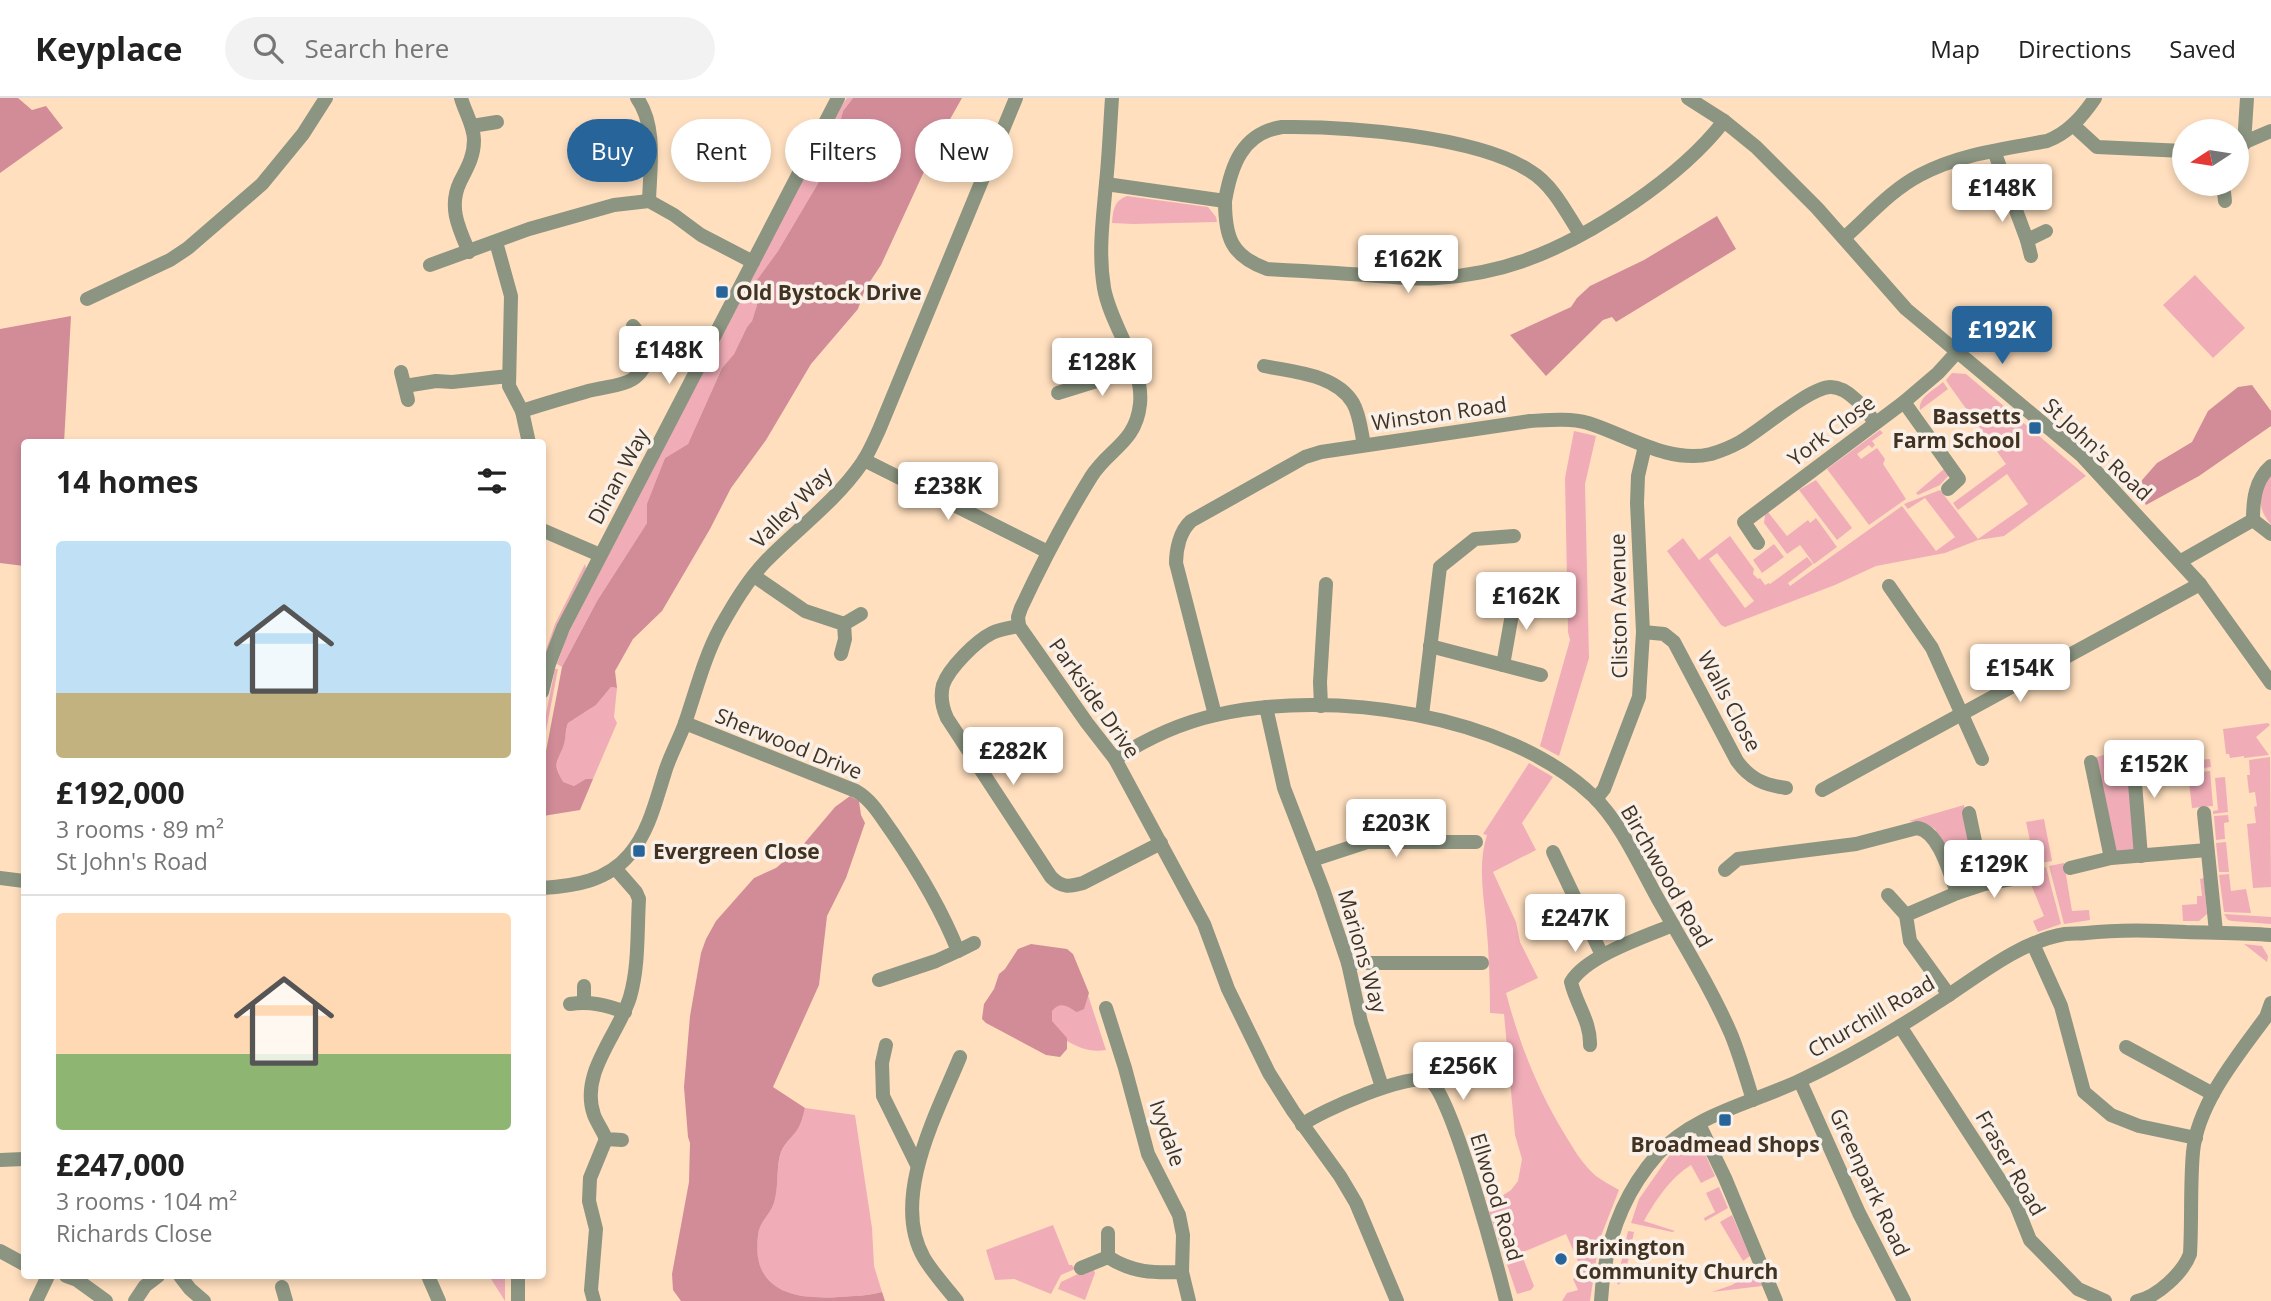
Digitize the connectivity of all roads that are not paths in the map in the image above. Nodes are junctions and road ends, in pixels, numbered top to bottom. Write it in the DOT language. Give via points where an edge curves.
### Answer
graph roads {
  1 [pos="326,98"];
  2 [pos="461,98"];
  3 [pos="838,98"];
  4 [pos="1016,98"];
  5 [pos="1112,98"];
  6 [pos="1688,98"];
  7 [pos="2095,98"];
  8 [pos="2246,98"];
  9 [pos="639,99"];
  10 [pos="2243,119"];
  11 [pos="1724,121"];
  12 [pos="497,122"];
  13 [pos="2073,125"];
  14 [pos="472,127"];
  15 [pos="2271,131"];
  16 [pos="2249,141"];
  17 [pos="2172,150"];
  18 [pos="1994,151"];
  19 [pos="1106,184"];
  20 [pos="2224,196"];
  21 [pos="649,201"];
  22 [pos="1225,201"];
  23 [pos="2225,201"];
  24 [pos="2046,232"];
  25 [pos="1580,234"];
  26 [pos="1844,238"];
  27 [pos="2027,240"];
  28 [pos="496,242"];
  29 [pos="469,252"];
  30 [pos="2031,256"];
  31 [pos="752,262"];
  32 [pos="430,265"];
  33 [pos="87,299"];
  34 [pos="633,326"];
  35 [pos="1958,351"];
  36 [pos="650,353"];
  37 [pos="670,354"];
  38 [pos="1264,366"];
  39 [pos="1135,369"];
  40 [pos="509,376"];
  41 [pos="404,386"];
  42 [pos="1058,393"];
  43 [pos="1904,402"];
  44 [pos="522,411"];
  45 [pos="1875,423"];
  46 [pos="528,439"];
  47 [pos="1364,445"];
  48 [pos="1645,446"];
  49 [pos="864,460"];
  50 [pos="2271,466"];
  51 [pos="1948,489"];
  52 [pos="2253,520"];
  53 [pos="546,532"];
  54 [pos="2271,534"];
  55 [pos="1514,536"];
  56 [pos="1758,543"];
  57 [pos="1048,552"];
  58 [pos="600,555"];
  59 [pos="2180,561"];
  60 [pos="754,576"];
  61 [pos="1326,584"];
  62 [pos="2200,584"];
  63 [pos="1889,586"];
  64 [pos="1516,592"];
  65 [pos="861,614"];
  66 [pos="845,624"];
  67 [pos="1019,626"];
  68 [pos="1643,632"];
  69 [pos="1430,646"];
  70 [pos="841,654"];
  71 [pos="1503,665"];
  72 [pos="1541,675"];
  73 [pos="546,676"];
  74 [pos="2271,684"];
  75 [pos="1321,706"];
  76 [pos="1266,708"];
  77 [pos="1963,713"];
  78 [pos="1215,715"];
  79 [pos="1422,715"];
  80 [pos="685,723"];
  81 [pos="2132,747"];
  82 [pos="1115,759"];
  83 [pos="1982,759"];
  84 [pos="2091,762"];
  85 [pos="1786,788"];
  86 [pos="1822,790"];
  87 [pos="1596,799"];
  88 [pos="1969,813"];
  89 [pos="2204,813"];
  90 [pos="1161,842"];
  91 [pos="1476,842"];
  92 [pos="2207,850"];
  93 [pos="1553,852"];
  94 [pos="2141,856"];
  95 [pos="2111,858"];
  96 [pos="1312,860"];
  97 [pos="615,868"];
  98 [pos="2070,868"];
  99 [pos="1725,870"];
  100 [pos="2023,877"];
  101 [pos="0,878"];
  102 [pos="21,881"];
  103 [pos="1984,884"];
  104 [pos="546,888"];
  105 [pos="1957,893"];
  106 [pos="1888,895"];
  107 [pos="1906,915"];
  108 [pos="1673,925"];
  109 [pos="2216,932"];
  110 [pos="2271,934"];
  111 [pos="974,943"];
  112 [pos="2033,944"];
  113 [pos="958,951"];
  114 [pos="1602,955"];
  115 [pos="1348,963"];
  116 [pos="1482,963"];
  117 [pos="878,980"];
  118 [pos="584,986"];
  119 [pos="1949,995"];
  120 [pos="2271,1003"];
  121 [pos="1106,1008"];
  122 [pos="625,1012"];
  123 [pos="1900,1026"];
  124 [pos="886,1045"];
  125 [pos="1590,1045"];
  126 [pos="2126,1047"];
  127 [pos="960,1058"];
  128 [pos="1800,1081"];
  129 [pos="1382,1087"];
  130 [pos="2213,1094"];
  131 [pos="1754,1100"];
  132 [pos="1699,1124"];
  133 [pos="1302,1125"];
  134 [pos="2196,1138"];
  135 [pos="21,1159"];
  136 [pos="0,1160"];
  137 [pos="917,1165"];
  138 [pos="1108,1233"];
  139 [pos="0,1251"];
  140 [pos="1108,1257"];
  141 [pos="21,1262"];
  142 [pos="1081,1268"];
  143 [pos="1182,1272"];
  144 [pos="46,1279"];
  145 [pos="74,1279"];
  146 [pos="154,1279"];
  147 [pos="182,1279"];
  148 [pos="429,1279"];
  149 [pos="518,1279"];
  150 [pos="36,1301"];
  151 [pos="106,1301"];
  152 [pos="135,1301"];
  153 [pos="204,1301"];
  154 [pos="439,1301"];
  155 [pos="518,1301"];
  156 [pos="594,1301"];
  157 [pos="957,1301"];
  158 [pos="1189,1301"];
  159 [pos="1396,1301"];
  160 [pos="1506,1301"];
  161 [pos="1601,1301"];
  162 [pos="1776,1301"];
  163 [pos="1904,1301"];
  164 [pos="2105,1301"];
  165 [pos="2137,1301"];
  1 -- 33 [label="street" via="262,184 188,248"];
  2 -- 14 [label="street"];
  3 -- 31 [label="street, Dinan Way"];
  4 -- 49 [label="street, Valley Way"];
  5 -- 19 [label="street"];
  6 -- 11 [label="street, St John's Road"];
  7 -- 13 [label="street"];
  8 -- 10 [label="street"];
  9 -- 21 [label="street" via="650,132"];
  11 -- 25 [label="street" via="1706,145 1663,181"];
  11 -- 26 [label="street, St John's Road" via="1784,172"];
  12 -- 14 [label="street"];
  13 -- 17 [label="street" via="2097,147"];
  13 -- 18 [label="street" via="2047,141"];
  14 -- 29 [label="street" via="473,153 458,185 454,208"];
  15 -- 16 [label="street"];
  18 -- 26 [label="street" via="1919,175"];
  18 -- 27 [label="street"];
  19 -- 22 [label="street"];
  19 -- 39 [label="street" via="1101,269 1114,323"];
  20 -- 23 [label="street"];
  21 -- 28 [label="street" via="614,205"];
  21 -- 31 [label="street" via="701,236"];
  22 -- 25 [label="street" via="1229,240 1240,255 1268,269 1434,279 1526,260"];
  22 -- 25 [label="street" via="1240,151 1271,129 1361,131 1460,144 1508,159 1550,188"];
  24 -- 27 [label="street"];
  26 -- 35 [label="street, St John's Road" via="1906,309"];
  27 -- 30 [label="street"];
  28 -- 29 [label="street"];
  28 -- 40 [label="street" via="511,296"];
  29 -- 32 [label="street"];
  31 -- 58 [label="street, Dinan Way"];
  34 -- 36 [label="street"];
  35 -- 43 [label="street, York Close"];
  35 -- 59 [label="street, St John's Road" via="2082,456"];
  36 -- 37 [label="street"];
  36 -- 44 [label="street" via="635,377 614,388"];
  38 -- 47 [label="street" via="1315,377 1342,390 1357,413"];
  39 -- 42 [label="street"];
  39 -- 57 [label="street" via="1140,404 1133,427 1126,441 1091,475"];
  40 -- 41 [label="street"];
  40 -- 44 [label="street"];
  43 -- 45 [label="street, York Close"];
  43 -- 51 [label="street" via="1959,479"];
  44 -- 46 [label="street"];
  45 -- 48 [label="street, Winston Road" via="1845,391 1824,387 1740,442 1714,453 1675,454"];
  45 -- 56 [label="street, York Close" via="1744,522"];
  47 -- 48 [label="street, Winston Road" via="1556,420 1588,424"];
  47 -- 78 [label="street, Winston Road" via="1305,457 1186,526 1177,548 1177,563"];
  48 -- 68 [label="street, Cliston Avenue" via="1637,503"];
  49 -- 57 [label="street"];
  49 -- 60 [label="street, Valley Way"];
  50 -- 52 [label="street" via="2260,477"];
  52 -- 54 [label="street"];
  52 -- 59 [label="street"];
  53 -- 58 [label="street"];
  55 -- 69 [label="street" via="1475,539 1440,567"];
  57 -- 67 [label="street" via="1021,608"];
  58 -- 73 [label="street, Dinan Way" via="563,628"];
  59 -- 62 [label="street, St John's Road"];
  60 -- 66 [label="street" via="805,611"];
  60 -- 80 [label="street, Valley Way" via="710,649"];
  61 -- 75 [label="street"];
  62 -- 74 [label="street, St John's Road"];
  62 -- 77 [label="street"];
  63 -- 77 [label="street" via="1932,648"];
  64 -- 71 [label="street"];
  65 -- 66 [label="street"];
  66 -- 70 [label="street"];
  67 -- 82 [label="street, Parkside Drive"];
  67 -- 90 [label="street" via="990,634 967,653 944,683 942,699 947,718 1051,877 1071,887"];
  68 -- 85 [label="street, Walls Close" via="1664,634 1674,642 1745,772 1755,780"];
  68 -- 87 [label="street, Cliston Avenue" via="1639,697"];
  69 -- 71 [label="street"];
  69 -- 79 [label="street"];
  71 -- 72 [label="street"];
  75 -- 76 [label="street, Birchwood Road"];
  75 -- 79 [label="street, Birchwood Road"];
  76 -- 78 [label="street, Birchwood Road"];
  76 -- 96 [label="street, Marions Way" via="1284,788"];
  77 -- 83 [label="street"];
  77 -- 86 [label="street"];
  78 -- 82 [label="street, Birchwood Road" via="1151,737"];
  79 -- 87 [label="street, Birchwood Road" via="1507,742 1555,767"];
  80 -- 97 [label="street, Valley Way" via="645,828"];
  80 -- 113 [label="street, Sherwood Drive" via="865,796 920,872"];
  81 -- 94 [label="street"];
  82 -- 90 [label="street, Parkside Drive"];
  84 -- 95 [label="street"];
  87 -- 108 [label="street, Birchwood Road" via="1616,825"];
  88 -- 103 [label="street"];
  89 -- 92 [label="street"];
  90 -- 133 [label="street, Parkside Drive" via="1204,924 1269,1073"];
  91 -- 96 [label="street" via="1367,842"];
  92 -- 94 [label="street"];
  92 -- 109 [label="street"];
  93 -- 114 [label="street"];
  94 -- 95 [label="street"];
  95 -- 98 [label="street"];
  96 -- 115 [label="street, Marions Way"];
  97 -- 104 [label="street, Valley Way" via="580,884"];
  97 -- 122 [label="street" via="639,900 635,975"];
  99 -- 105 [label="street" via="1738,859 1856,844 1917,828 1927,831 1938,844"];
  100 -- 103 [label="street"];
  101 -- 102 [label="street"];
  103 -- 105 [label="street"];
  105 -- 107 [label="street"];
  106 -- 107 [label="street"];
  107 -- 119 [label="street" via="1910,941"];
  108 -- 114 [label="street"];
  108 -- 131 [label="street, Birchwood Road" via="1731,1035"];
  109 -- 110 [label="street, Churchill Road"];
  109 -- 112 [label="street, Churchill Road" via="2107,930 2065,934"];
  111 -- 113 [label="street"];
  112 -- 119 [label="street, Churchill Road"];
  112 -- 134 [label="street" via="2061,1006 2084,1092 2111,1115"];
  113 -- 117 [label="street"];
  114 -- 125 [label="street" via="1572,982"];
  115 -- 116 [label="street"];
  115 -- 129 [label="street, Marions Way"];
  118 -- 122 [label="street" via="577,1003 608,1005"];
  119 -- 123 [label="street, Churchill Road"];
  120 -- 130 [label="street"];
  121 -- 143 [label="street, Ivydale" via="1148,1154 1179,1215"];
  122 -- 156 [label="street" via="605,1050 591,1100 594,1115 614,1140 590,1178 589,1201 596,1229"];
  123 -- 128 [label="street, Churchill Road"];
  123 -- 164 [label="street, Fraser Road" via="2016,1205 2030,1240 2078,1289"];
  124 -- 137 [label="street" via="883,1096"];
  126 -- 130 [label="street"];
  127 -- 137 [label="street"];
  128 -- 131 [label="street, Churchill Road"];
  128 -- 163 [label="street, Greenpark Road"];
  129 -- 133 [label="street, Ellwood Road"];
  129 -- 160 [label="street, Ellwood Road" via="1421,1078 1437,1085 1482,1212"];
  130 -- 134 [label="street"];
  131 -- 132 [label="street, Churchill Road"];
  132 -- 161 [label="street, Churchill Road" via="1657,1155 1635,1186 1609,1245"];
  132 -- 162 [label="street"];
  133 -- 159 [label="street, Parkside Drive" via="1356,1203"];
  134 -- 165 [label="street" via="2190,1254 2181,1272"];
  135 -- 136 [label="street"];
  137 -- 157 [label="street" via="915,1236 924,1258"];
  138 -- 140 [label="street"];
  139 -- 141 [label="street"];
  140 -- 142 [label="street"];
  140 -- 143 [label="street" via="1144,1273"];
  143 -- 158 [label="street, Ivydale"];
  144 -- 150 [label="street"];
  145 -- 151 [label="street"];
  146 -- 152 [label="street"];
  147 -- 153 [label="street"];
  148 -- 154 [label="street"];
  149 -- 155 [label="street"];
}
